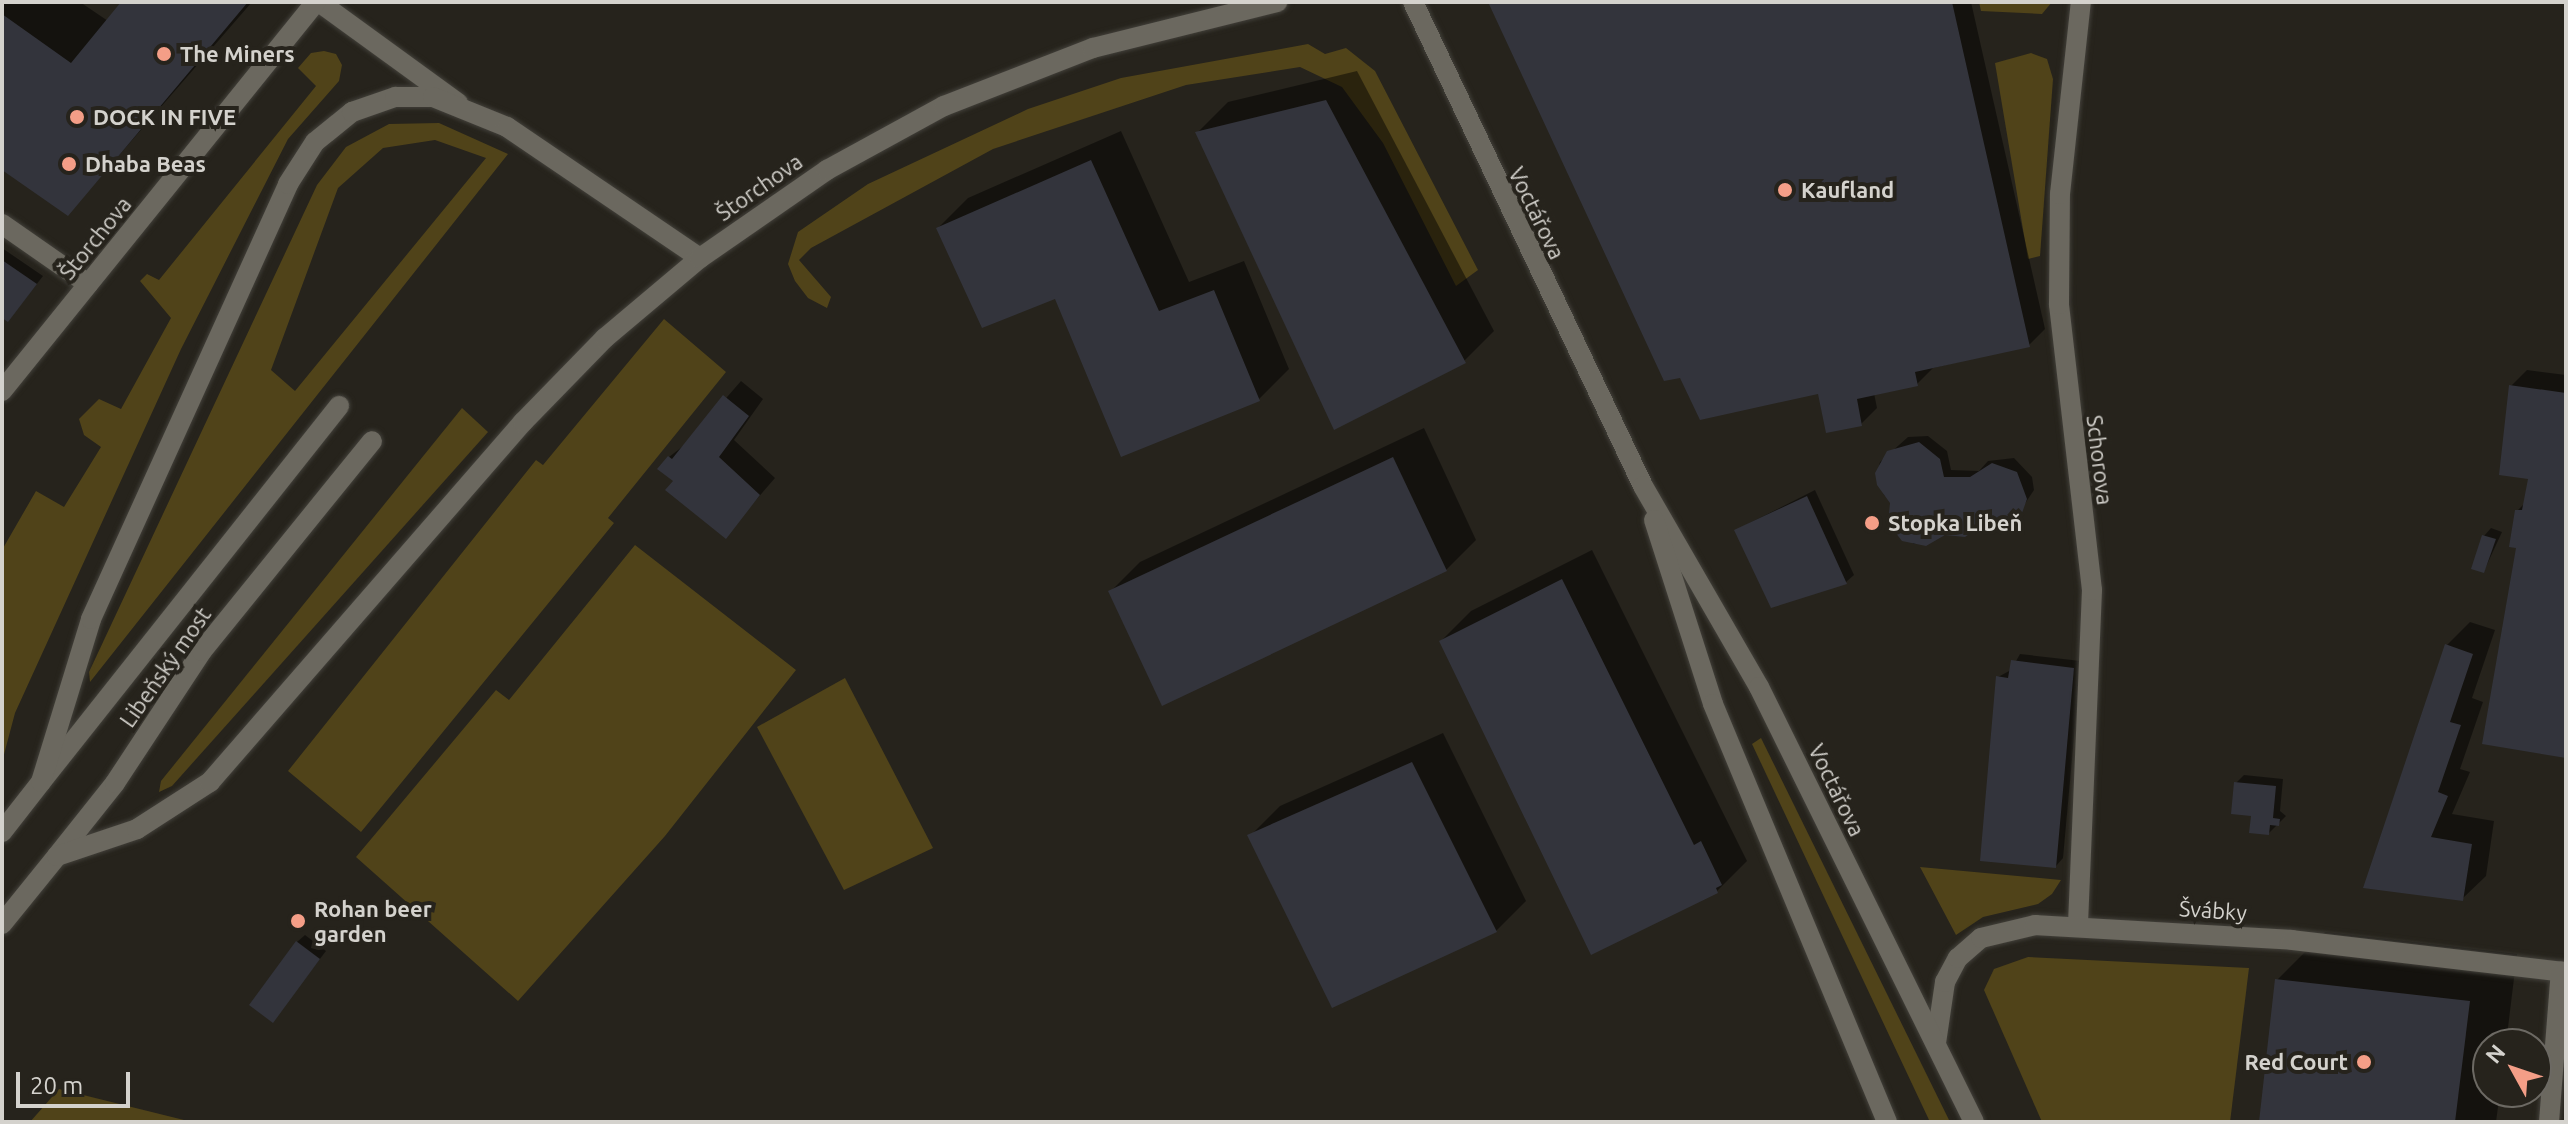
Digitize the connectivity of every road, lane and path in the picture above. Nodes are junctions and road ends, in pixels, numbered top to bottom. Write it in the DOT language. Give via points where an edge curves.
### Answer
graph roads {
  1 [pos="317,2"];
  2 [pos="1277,2"];
  3 [pos="1413,2"];
  4 [pos="2081,2"];
  5 [pos="463,107"];
  6 [pos="2,224"];
  7 [pos="700,258"];
  8 [pos="88,284"];
  9 [pos="2,391"];
  10 [pos="339,406"];
  11 [pos="372,441"];
  12 [pos="1643,486"];
  13 [pos="41,782"];
  14 [pos="2,832"];
  15 [pos="57,856"];
  16 [pos="2,924"];
  17 [pos="2078,924"];
  18 [pos="2564,971"];
  19 [pos="1936,1043"];
  20 [pos="2552,1117"];
  21 [pos="1887,1122"];
  22 [pos="1974,1122"];
  1 -- 5 [label="main road, Štorchova"];
  1 -- 8 [label="main road, Štorchova"];
  2 -- 7 [label="main road, Štorchova" via="1093,48 944,106 827,170"];
  3 -- 12 [label="main road, Voctářova"];
  4 -- 17 [label="main road, Schorova" via="2060,194 2059,288 2092,590"];
  5 -- 7 [label="main road, Štorchova" via="533,144"];
  5 -- 13 [label="main road" via="433,97 395,97 352,112 315,142 288,184 91,619"];
  6 -- 8 [label="main road"];
  7 -- 15 [label="main road" via="605,338 523,422 210,782 137,829"];
  8 -- 9 [label="main road, Štorchova"];
  10 -- 13 [label="main road, Libeňský most"];
  11 -- 15 [label="main road, Libeňský most" via="202,651 115,783"];
  12 -- 19 [label="main road, Voctářova" via="1759,687"];
  12 -- 21 [label="main road, Voctářova" via="1713,704"];
  13 -- 14 [label="main road, Libeňský most"];
  15 -- 16 [label="main road, Libeňský most"];
  17 -- 18 [label="main road, Švábky" via="2292,940"];
  17 -- 19 [label="main road, Švábky" via="2005,929 1981,938 1958,958 1945,982"];
  18 -- 20 [label="main road, Švábky"];
  19 -- 22 [label="main road, Voctářova"];
}
